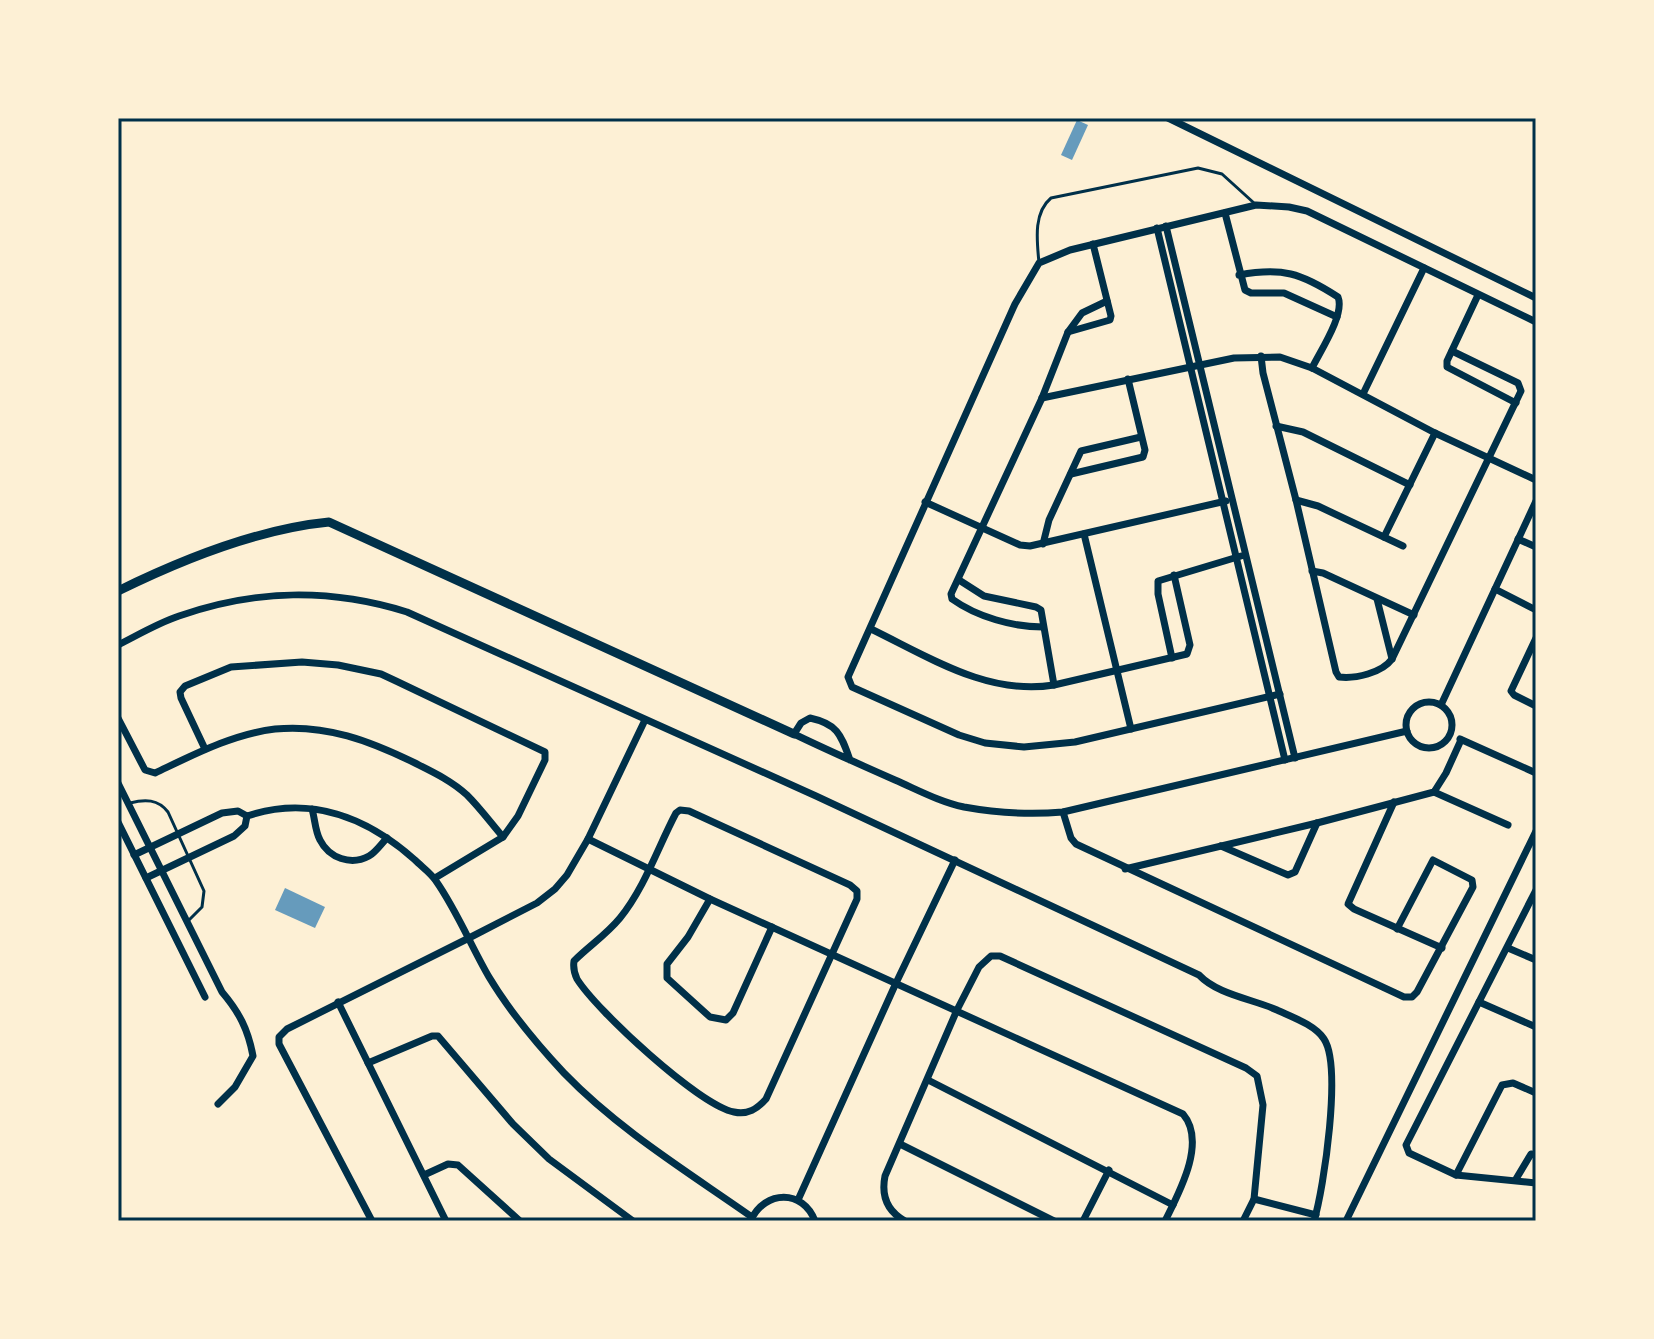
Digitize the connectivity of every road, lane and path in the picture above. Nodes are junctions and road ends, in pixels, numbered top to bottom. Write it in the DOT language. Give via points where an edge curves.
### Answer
graph roads {
  1 [pos="1168,118"];
  2 [pos="1256,205"];
  3 [pos="1225,213"];
  4 [pos="1162,227"];
  5 [pos="1093,244"];
  6 [pos="1039,263"];
  7 [pos="1424,268"];
  8 [pos="1239,275"];
  9 [pos="1478,295"];
  10 [pos="1536,298"];
  11 [pos="1107,301"];
  12 [pos="1337,317"];
  13 [pos="1536,322"];
  14 [pos="1068,332"];
  15 [pos="1452,351"];
  16 [pos="1261,356"];
  17 [pos="1194,366"];
  18 [pos="1312,368"];
  19 [pos="1128,379"];
  20 [pos="1363,394"];
  21 [pos="1042,398"];
  22 [pos="1516,403"];
  23 [pos="1276,426"];
  24 [pos="1435,433"];
  25 [pos="1141,437"];
  26 [pos="1490,457"];
  27 [pos="1071,474"];
  28 [pos="1536,480"];
  29 [pos="1410,485"];
  30 [pos="1232,499"];
  31 [pos="1296,500"];
  32 [pos="1536,501"];
  33 [pos="925,502"];
  34 [pos="1222,502"];
  35 [pos="983,527"];
  36 [pos="1084,534"];
  37 [pos="1384,537"];
  38 [pos="1518,539"];
  39 [pos="1043,544"];
  40 [pos="1403,546"];
  41 [pos="1536,547"];
  42 [pos="1247,555"];
  43 [pos="1238,557"];
  44 [pos="1312,571"];
  45 [pos="1174,575"];
  46 [pos="959,580"];
  47 [pos="1495,589"];
  48 [pos="118,591"];
  49 [pos="1377,599"];
  50 [pos="1536,610"];
  51 [pos="1414,615"];
  52 [pos="1043,627"];
  53 [pos="871,629"];
  54 [pos="1536,638"];
  55 [pos="118,645"];
  56 [pos="1172,658"];
  57 [pos="1392,659"];
  58 [pos="1117,672"];
  59 [pos="1054,685"];
  60 [pos="1536,693"];
  61 [pos="1280,694"];
  62 [pos="1269,696"];
  63 [pos="1534,704"];
  64 [pos="1441,705"];
  65 [pos="118,718"];
  66 [pos="645,720"];
  67 [pos="1131,729"];
  68 [pos="1407,731"];
  69 [pos="794,734"];
  70 [pos="1451,735"];
  71 [pos="1461,740"];
  72 [pos="205,749"];
  73 [pos="1295,758"];
  74 [pos="850,760"];
  75 [pos="1285,760"];
  76 [pos="1536,773"];
  77 [pos="118,783"];
  78 [pos="1434,792"];
  79 [pos="1394,802"];
  80 [pos="128,803"];
  81 [pos="312,809"];
  82 [pos="1063,812"];
  83 [pos="247,816"];
  84 [pos="118,822"];
  85 [pos="1317,823"];
  86 [pos="1508,825"];
  87 [pos="1536,831"];
  88 [pos="178,834"];
  89 [pos="503,837"];
  90 [pos="387,838"];
  91 [pos="588,839"];
  92 [pos="1220,845"];
  93 [pos="150,847"];
  94 [pos="134,855"];
  95 [pos="188,857"];
  96 [pos="955,860"];
  97 [pos="1124,869"];
  98 [pos="161,870"];
  99 [pos="649,870"];
  100 [pos="146,878"];
  101 [pos="435,878"];
  102 [pos="1536,890"];
  103 [pos="710,899"];
  104 [pos="187,922"];
  105 [pos="772,927"];
  106 [pos="1397,929"];
  107 [pos="469,938"];
  108 [pos="1442,948"];
  109 [pos="1508,948"];
  110 [pos="833,953"];
  111 [pos="1536,960"];
  112 [pos="896,983"];
  113 [pos="205,997"];
  114 [pos="338,1002"];
  115 [pos="1479,1002"];
  116 [pos="957,1010"];
  117 [pos="1536,1027"];
  118 [pos="368,1063"];
  119 [pos="928,1080"];
  120 [pos="1536,1093"];
  121 [pos="218,1104"];
  122 [pos="900,1144"];
  123 [pos="1536,1155"];
  124 [pos="1109,1170"];
  125 [pos="424,1175"];
  126 [pos="1456,1175"];
  127 [pos="1516,1179"];
  128 [pos="1536,1183"];
  129 [pos="1254,1199"];
  130 [pos="798,1200"];
  131 [pos="1173,1205"];
  132 [pos="1315,1218"];
  133 [pos="752,1219"];
  134 [pos="372,1221"];
  135 [pos="446,1221"];
  136 [pos="520,1221"];
  137 [pos="633,1221"];
  138 [pos="815,1221"];
  139 [pos="905,1221"];
  140 [pos="1054,1221"];
  141 [pos="1083,1221"];
  142 [pos="1165,1221"];
  143 [pos="1243,1221"];
  144 [pos="1346,1221"];
  1 -- 10 [label="street"];
  2 -- 3 [label="street"];
  2 -- 6 [label="lane" via="1222,174 1198,168 1051,198 1039,215"];
  2 -- 7 [label="street" via="1307,211"];
  3 -- 4 [label="street"];
  3 -- 8 [label="street"];
  4 -- 5 [label="street"];
  4 -- 17 [label="street"];
  5 -- 6 [label="street"];
  5 -- 11 [label="street"];
  6 -- 33 [label="street" via="1015,304"];
  7 -- 9 [label="street"];
  7 -- 20 [label="street"];
  8 -- 12 [label="street" via="1248,293 1284,293"];
  8 -- 12 [label="street" via="1293,273 1338,297"];
  9 -- 13 [label="street"];
  9 -- 15 [label="street"];
  11 -- 14 [label="street" via="1082,313"];
  11 -- 14 [label="street" via="1108,323"];
  12 -- 18 [label="street"];
  14 -- 21 [label="street"];
  15 -- 22 [label="street" via="1518,383"];
  15 -- 22 [label="street" via="1447,367"];
  16 -- 17 [label="street"];
  16 -- 18 [label="street"];
  16 -- 23 [label="street"];
  17 -- 19 [label="street"];
  17 -- 30 [label="street"];
  17 -- 34 [label="street"];
  18 -- 20 [label="street"];
  19 -- 21 [label="street"];
  19 -- 25 [label="street"];
  20 -- 24 [label="street"];
  21 -- 35 [label="street"];
  22 -- 26 [label="street"];
  23 -- 29 [label="street" via="1303,432"];
  23 -- 31 [label="street"];
  24 -- 26 [label="street"];
  24 -- 29 [label="street"];
  25 -- 27 [label="street" via="1081,451"];
  25 -- 27 [label="street" via="1145,450 1140,459"];
  26 -- 28 [label="street"];
  26 -- 51 [label="street"];
  27 -- 39 [label="street"];
  29 -- 37 [label="street"];
  30 -- 34 [label="street"];
  30 -- 42 [label="street"];
  31 -- 37 [label="street"];
  31 -- 44 [label="street"];
  32 -- 38 [label="street"];
  33 -- 35 [label="street"];
  33 -- 53 [label="street"];
  34 -- 36 [label="street"];
  34 -- 43 [label="street"];
  35 -- 39 [label="street" via="1020,545"];
  35 -- 46 [label="street"];
  36 -- 39 [label="street"];
  36 -- 58 [label="street"];
  37 -- 40 [label="street"];
  38 -- 41 [label="street"];
  38 -- 47 [label="street"];
  42 -- 43 [label="street"];
  42 -- 61 [label="street"];
  43 -- 45 [label="street"];
  43 -- 62 [label="street"];
  44 -- 49 [label="street"];
  44 -- 57 [label="street" via="1339,677 1375,671"];
  45 -- 56 [label="street" via="1190,645 1187,654"];
  45 -- 56 [label="street" via="1156,585"];
  46 -- 52 [label="street" via="984,596 1036,607"];
  46 -- 52 [label="street" via="951,594 956,602 1014,625"];
  47 -- 50 [label="street"];
  47 -- 64 [label="street"];
  48 -- 69 [label="street" via="170,566 260,536 329,522"];
  49 -- 51 [label="street"];
  49 -- 57 [label="street"];
  51 -- 57 [label="street"];
  52 -- 59 [label="street"];
  53 -- 59 [label="street" via="996,685"];
  53 -- 67 [label="street" via="848,677 852,687 959,735 985,743 1042,747"];
  54 -- 63 [label="street" via="1511,691"];
  55 -- 66 [label="street" via="220,603 267,594 347,596 407,612"];
  56 -- 58 [label="street"];
  58 -- 59 [label="street"];
  58 -- 67 [label="street"];
  60 -- 63 [label="street"];
  61 -- 62 [label="street"];
  61 -- 73 [label="street"];
  62 -- 67 [label="street"];
  62 -- 75 [label="street"];
  64 -- 68 [label="street" via="1426,702 1412,709"];
  64 -- 70 [label="street" via="1451,715"];
  65 -- 72 [label="street" via="150,773"];
  66 -- 91 [label="street"];
  66 -- 96 [label="street"];
  68 -- 70 [label="street" via="1415,743 1428,748"];
  68 -- 73 [label="street"];
  69 -- 74 [label="street"];
  69 -- 74 [label="street" via="810,718 835,727"];
  70 -- 71 [label="street"];
  71 -- 76 [label="street"];
  71 -- 78 [label="street"];
  72 -- 89 [label="street" via="274,729 349,735 445,778"];
  72 -- 89 [label="street" via="180,692 206,676 231,667 302,662 381,674 545,752 518,816"];
  73 -- 75 [label="street"];
  74 -- 82 [label="street" via="963,807 1028,815"];
  75 -- 82 [label="street"];
  77 -- 80 [label="street"];
  78 -- 79 [label="street"];
  78 -- 86 [label="street"];
  79 -- 85 [label="street"];
  79 -- 106 [label="street" via="1348,904"];
  80 -- 88 [label="lane" via="148,800 163,805"];
  80 -- 93 [label="street"];
  81 -- 83 [label="street" via="275,807"];
  81 -- 90 [label="street" via="367,825"];
  81 -- 90 [label="street" via="323,845 346,861 372,855"];
  82 -- 97 [label="street" via="1076,844"];
  83 -- 88 [label="street" via="222,813"];
  83 -- 95 [label="street" via="234,836"];
  84 -- 94 [label="street"];
  85 -- 92 [label="street"];
  85 -- 92 [label="street" via="1295,872 1288,875"];
  87 -- 144 [label="street"];
  88 -- 93 [label="street"];
  88 -- 95 [label="lane"];
  89 -- 101 [label="street"];
  90 -- 101 [label="street"];
  91 -- 99 [label="street"];
  91 -- 107 [label="street" via="555,889"];
  92 -- 97 [label="street"];
  93 -- 94 [label="street"];
  93 -- 98 [label="street"];
  94 -- 100 [label="street"];
  95 -- 98 [label="street"];
  95 -- 104 [label="lane" via="205,898"];
  96 -- 112 [label="street"];
  96 -- 132 [label="street" via="1317,1032 1331,1065 1329,1128"];
  97 -- 108 [label="street" via="1404,997 1417,992"];
  98 -- 100 [label="street"];
  98 -- 104 [label="street"];
  99 -- 103 [label="street"];
  99 -- 110 [label="street" via="676,813 689,811 857,891"];
  99 -- 110 [label="street" via="622,916 574,961 576,978 648,1053 724,1109 755,1111 766,1099"];
  100 -- 113 [label="street"];
  101 -- 107 [label="street"];
  102 -- 109 [label="street"];
  103 -- 105 [label="street"];
  103 -- 105 [label="street" via="665,972 710,1017 726,1020 733,1013"];
  104 -- 121 [label="street" via="222,992 243,1020 253,1056"];
  105 -- 110 [label="street"];
  106 -- 108 [label="street"];
  106 -- 108 [label="street" via="1429,863 1438,861 1469,876 1473,887"];
  107 -- 114 [label="street"];
  107 -- 133 [label="street" via="510,1009 566,1075 603,1110"];
  109 -- 111 [label="street"];
  109 -- 115 [label="street"];
  110 -- 112 [label="street"];
  112 -- 116 [label="street"];
  112 -- 130 [label="street"];
  114 -- 118 [label="street"];
  114 -- 134 [label="street" via="287,1029 279,1044"];
  115 -- 117 [label="street"];
  115 -- 126 [label="street" via="1406,1145 1409,1153"];
  116 -- 119 [label="street"];
  116 -- 129 [label="street" via="979,967 991,956 1000,956 1246,1068 1257,1076 1263,1105"];
  116 -- 131 [label="street" via="1183,1114 1192,1132 1191,1152"];
  118 -- 125 [label="street"];
  118 -- 137 [label="street" via="438,1036 549,1159"];
  119 -- 122 [label="street"];
  119 -- 124 [label="street"];
  120 -- 126 [label="street" via="1513,1083 1502,1085"];
  122 -- 139 [label="street" via="885,1176 884,1196"];
  122 -- 140 [label="street"];
  123 -- 127 [label="street" via="1527,1157"];
  124 -- 131 [label="street"];
  124 -- 141 [label="street"];
  125 -- 135 [label="street"];
  125 -- 136 [label="street" via="458,1165"];
  126 -- 127 [label="street"];
  127 -- 128 [label="street"];
  129 -- 132 [label="street"];
  129 -- 143 [label="street"];
  130 -- 133 [label="street" via="772,1198"];
  130 -- 138 [label="street"];
  131 -- 142 [label="street"];
}
